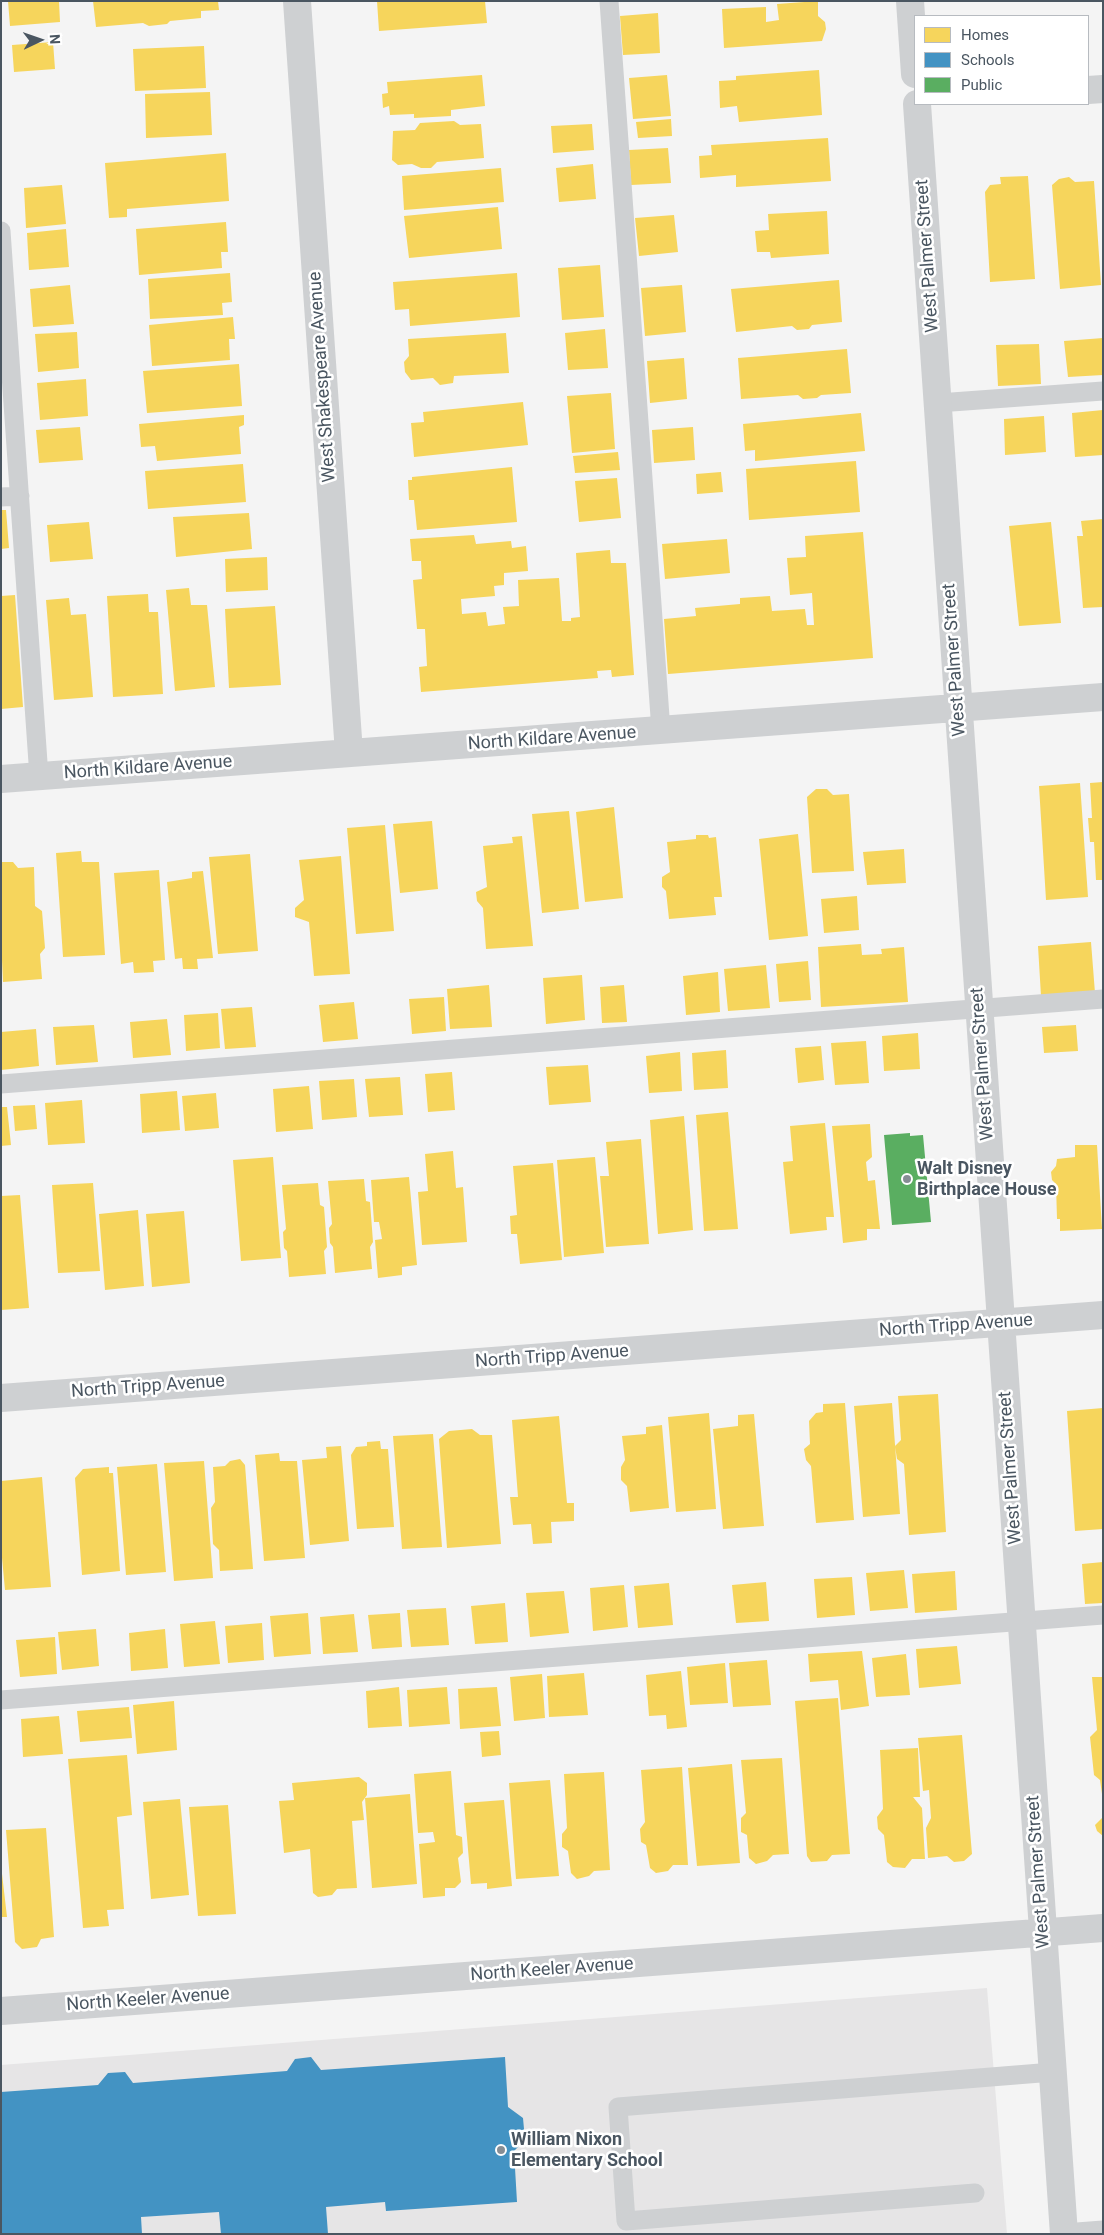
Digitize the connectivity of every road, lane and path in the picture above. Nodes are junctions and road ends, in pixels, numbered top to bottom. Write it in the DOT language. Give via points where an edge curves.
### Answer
graph roads {
  1 [pos="297,1"];
  2 [pos="609,1"];
  3 [pos="910,1"];
  4 [pos="914,59"];
  5 [pos="1103,89"];
  6 [pos="1089,90"];
  7 [pos="918,105"];
  8 [pos="1,231"];
  9 [pos="1103,391"];
  10 [pos="938,403"];
  11 [pos="10,496"];
  12 [pos="1103,698"];
  13 [pos="958,708"];
  14 [pos="661,730"];
  15 [pos="349,753"];
  16 [pos="39,777"];
  17 [pos="1,779"];
  18 [pos="1103,999"];
  19 [pos="980,1009"];
  20 [pos="1,1084"];
  21 [pos="1103,1315"];
  22 [pos="1002,1323"];
  23 [pos="1,1398"];
  24 [pos="1103,1616"];
  25 [pos="1022,1621"];
  26 [pos="1,1700"];
  27 [pos="1103,1928"];
  28 [pos="1044,1933"];
  29 [pos="1,2011"];
  30 [pos="1053,2072"];
  31 [pos="975,2193"];
  32 [pos="1103,2230"];
  33 [pos="1064,2233"];
  1 -- 15 [label="street, West Shakespeare Avenue"];
  2 -- 14 [label="lane"];
  3 -- 4 [label="street"];
  5 -- 6 [label="street"];
  7 -- 10 [label="street, West Palmer Street"];
  8 -- 11 [label="lane"];
  9 -- 10 [label="lane"];
  10 -- 13 [label="street, West Palmer Street"];
  11 -- 16 [label="lane"];
  12 -- 13 [label="street, North Kildare Avenue"];
  13 -- 14 [label="street, North Kildare Avenue"];
  13 -- 19 [label="street, West Palmer Street"];
  14 -- 15 [label="street, North Kildare Avenue"];
  15 -- 16 [label="street, North Kildare Avenue"];
  16 -- 17 [label="street, North Kildare Avenue"];
  18 -- 19 [label="lane"];
  19 -- 20 [label="lane"];
  19 -- 22 [label="street, West Palmer Street"];
  21 -- 22 [label="street, North Tripp Avenue"];
  22 -- 23 [label="street, North Tripp Avenue"];
  22 -- 25 [label="street, West Palmer Street"];
  24 -- 25 [label="lane"];
  25 -- 26 [label="lane"];
  25 -- 28 [label="street, West Palmer Street"];
  27 -- 28 [label="street, North Keeler Avenue"];
  28 -- 29 [label="street, North Keeler Avenue"];
  28 -- 30 [label="street, West Palmer Street"];
  30 -- 31 [label="lane" via="618,2107 626,2221"];
  30 -- 33 [label="street, West Palmer Street"];
  32 -- 33 [label="lane"];
}
